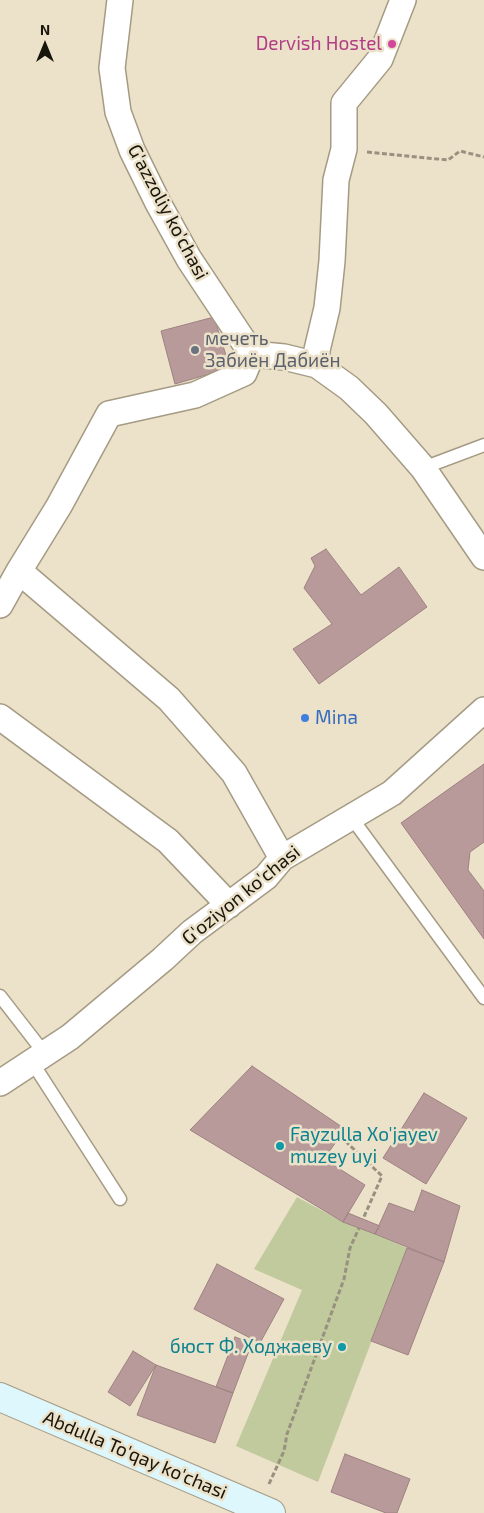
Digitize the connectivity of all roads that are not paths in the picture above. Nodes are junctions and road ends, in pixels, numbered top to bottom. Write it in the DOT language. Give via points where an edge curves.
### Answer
graph roads {
  1 [pos="120,0"];
  2 [pos="403,0"];
  3 [pos="252,354"];
  4 [pos="317,364"];
  5 [pos="484,445"];
  6 [pos="423,468"];
  7 [pos="484,557"];
  8 [pos="19,571"];
  9 [pos="2,595"];
  10 [pos="484,710"];
  11 [pos="0,717"];
  12 [pos="351,818"];
  13 [pos="282,858"];
  14 [pos="229,905"];
  15 [pos="0,996"];
  16 [pos="484,998"];
  17 [pos="39,1058"];
  18 [pos="0,1083"];
  19 [pos="120,1199"];
  20 [pos="0,1397"];
  21 [pos="271,1513"];
  1 -- 3 [label="street, G'azzoliy ko'chasi" via="112,68 118,112 158,203 189,259"];
  2 -- 4 [label="street" via="380,59 344,103 344,149 336,180 332,261"];
  3 -- 4 [label="street"];
  3 -- 8 [label="street" via="244,373 195,395 109,414"];
  4 -- 6 [label="street" via="376,414"];
  5 -- 6 [label="lane"];
  6 -- 7 [label="street"];
  8 -- 9 [label="street"];
  8 -- 13 [label="street" via="169,700 234,773"];
  10 -- 12 [label="street, G'oziyon ko'chasi" via="392,793"];
  11 -- 14 [label="street" via="168,841"];
  12 -- 13 [label="street, G'oziyon ko'chasi"];
  12 -- 16 [label="lane"];
  13 -- 14 [label="street, G'oziyon ko'chasi" via="266,877"];
  14 -- 17 [label="street, G'oziyon ko'chasi" via="192,932 70,1037"];
  15 -- 17 [label="lane"];
  17 -- 18 [label="street, G'oziyon ko'chasi"];
  17 -- 19 [label="lane"];
  20 -- 21 [label="street, Abdulla To'qay ko'chasi"];
}
